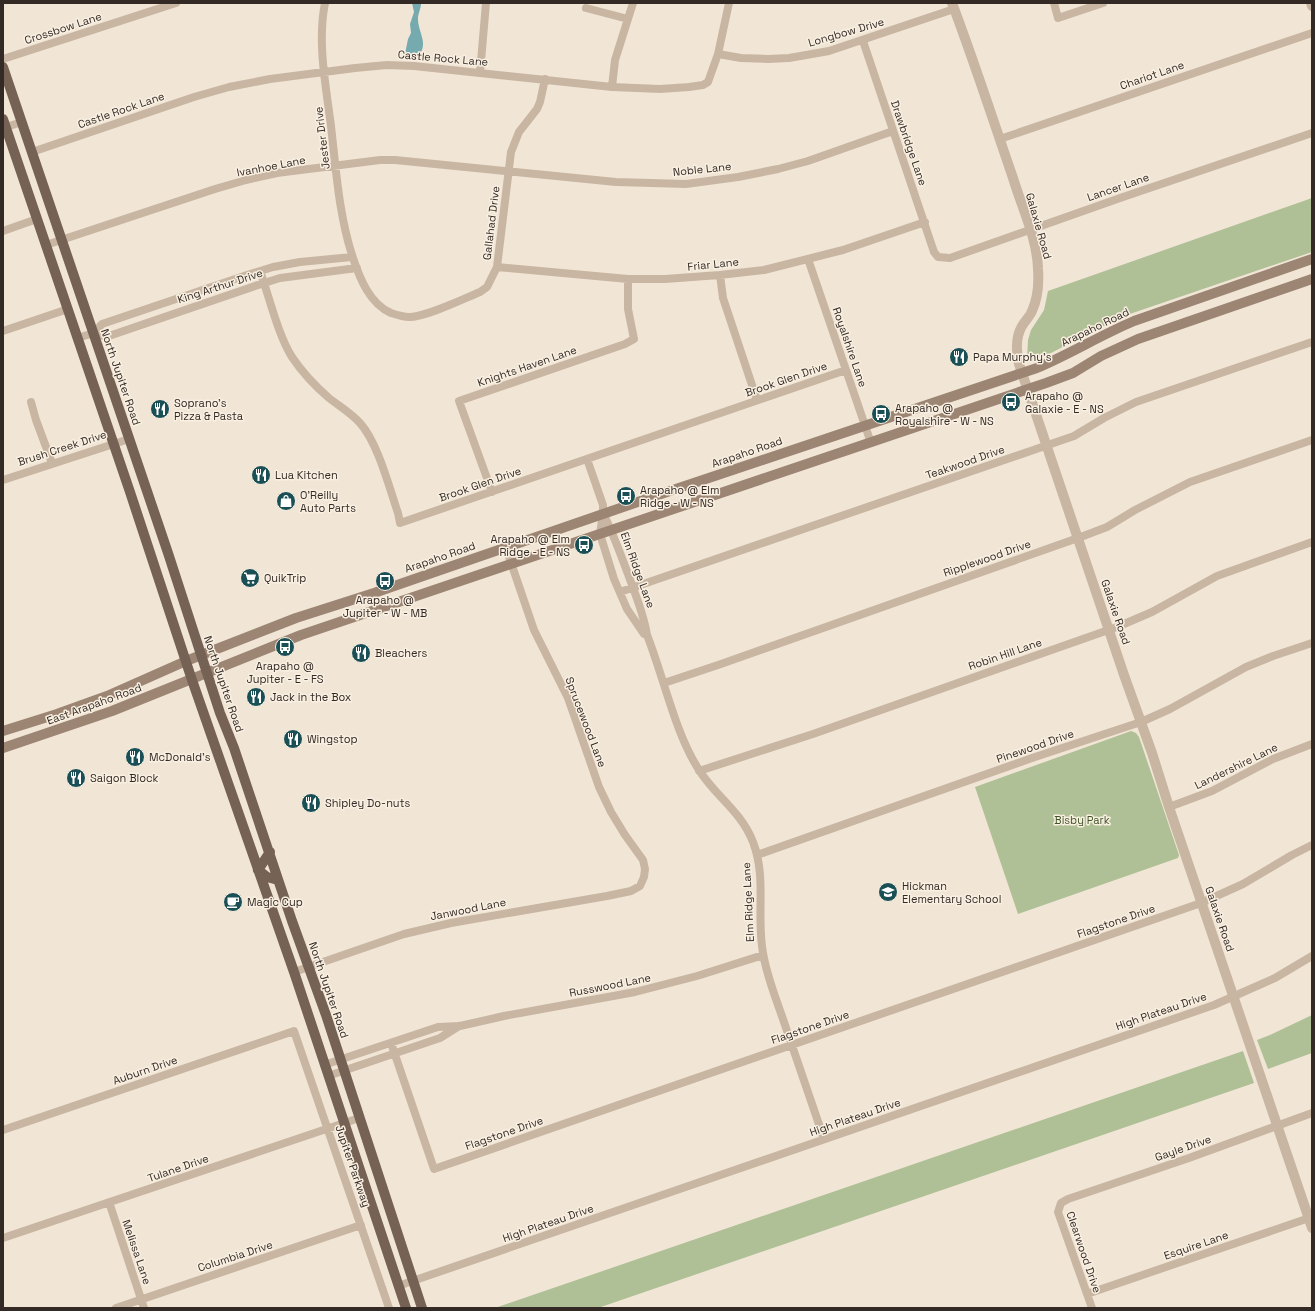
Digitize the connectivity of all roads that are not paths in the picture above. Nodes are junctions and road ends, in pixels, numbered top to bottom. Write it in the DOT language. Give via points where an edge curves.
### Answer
graph roads {
  1 [pos="176,3"];
  2 [pos="325,3"];
  3 [pos="486,3"];
  4 [pos="633,3"];
  5 [pos="729,3"];
  6 [pos="1054,3"];
  7 [pos="1103,3"];
  8 [pos="953,6"];
  9 [pos="586,8"];
  10 [pos="628,19"];
  11 [pos="1312,33"];
  12 [pos="863,41"];
  13 [pos="718,54"];
  14 [pos="3,59"];
  15 [pos="3,67"];
  16 [pos="325,72"];
  17 [pos="480,73"];
  18 [pos="545,80"];
  19 [pos="612,87"];
  20 [pos="22,122"];
  21 [pos="4,125"];
  22 [pos="893,131"];
  23 [pos="1312,133"];
  24 [pos="1000,139"];
  25 [pos="32,152"];
  26 [pos="336,166"];
  27 [pos="508,172"];
  28 [pos="37,219"];
  29 [pos="925,222"];
  30 [pos="1030,229"];
  31 [pos="3,231"];
  32 [pos="62,240"];
  33 [pos="46,245"];
  34 [pos="934,252"];
  35 [pos="352,257"];
  36 [pos="808,259"];
  37 [pos="1312,259"];
  38 [pos="497,267"];
  39 [pos="357,268"];
  40 [pos="260,271"];
  41 [pos="720,276"];
  42 [pos="628,279"];
  43 [pos="1312,279"];
  44 [pos="264,283"];
  45 [pos="68,309"];
  46 [pos="3,331"];
  47 [pos="94,333"];
  48 [pos="77,338"];
  49 [pos="1312,342"];
  50 [pos="846,370"];
  51 [pos="1022,373"];
  52 [pos="1027,390"];
  53 [pos="757,400"];
  54 [pos="32,402"];
  55 [pos="865,425"];
  56 [pos="129,439"];
  57 [pos="1312,440"];
  58 [pos="114,443"];
  59 [pos="871,443"];
  60 [pos="1047,445"];
  61 [pos="587,459"];
  62 [pos="52,463"];
  63 [pos="3,480"];
  64 [pos="492,492"];
  65 [pos="603,513"];
  66 [pos="612,530"];
  67 [pos="600,534"];
  68 [pos="1078,538"];
  69 [pos="1312,542"];
  70 [pos="506,548"];
  71 [pos="168,553"];
  72 [pos="152,559"];
  73 [pos="511,564"];
  74 [pos="633,587"];
  75 [pos="620,592"];
  76 [pos="374,593"];
  77 [pos="380,608"];
  78 [pos="1109,630"];
  79 [pos="647,636"];
  80 [pos="1312,643"];
  81 [pos="202,655"];
  82 [pos="186,661"];
  83 [pos="207,674"];
  84 [pos="192,680"];
  85 [pos="664,683"];
  86 [pos="1141,722"];
  87 [pos="26,724"];
  88 [pos="3,731"];
  89 [pos="35,738"];
  90 [pos="1312,744"];
  91 [pos="3,748"];
  92 [pos="699,771"];
  93 [pos="247,786"];
  94 [pos="231,791"];
  95 [pos="1169,807"];
  96 [pos="1312,845"];
  97 [pos="270,852"];
  98 [pos="757,855"];
  99 [pos="258,870"];
  100 [pos="644,877"];
  101 [pos="278,880"];
  102 [pos="1201,903"];
  103 [pos="763,955"];
  104 [pos="1312,956"];
  105 [pos="309,967"];
  106 [pos="294,972"];
  107 [pos="1233,996"];
  108 [pos="460,1026"];
  109 [pos="294,1031"];
  110 [pos="391,1043"];
  111 [pos="792,1045"];
  112 [pos="395,1054"];
  113 [pos="340,1060"];
  114 [pos="324,1065"];
  115 [pos="344,1071"];
  116 [pos="328,1076"];
  117 [pos="1312,1113"];
  118 [pos="360,1118"];
  119 [pos="344,1123"];
  120 [pos="1277,1126"];
  121 [pos="328,1129"];
  122 [pos="3,1130"];
  123 [pos="824,1139"];
  124 [pos="109,1202"];
  125 [pos="1061,1203"];
  126 [pos="1310,1217"];
  127 [pos="361,1225"];
  128 [pos="1312,1228"];
  129 [pos="3,1238"];
  130 [pos="413,1281"];
  131 [pos="398,1286"];
  132 [pos="1087,1294"];
  133 [pos="141,1299"];
  134 [pos="116,1308"];
  135 [pos="144,1308"];
  136 [pos="389,1308"];
  137 [pos="406,1308"];
  138 [pos="422,1308"];
  139 [pos="1092,1308"];
  1 -- 14 [label="street, Crossbow Lane"];
  2 -- 16 [label="street, Jester Drive" via="322,33"];
  3 -- 17 [label="street"];
  4 -- 10 [label="street"];
  5 -- 13 [label="street, Castle Rock Lane"];
  6 -- 7 [label="street" via="1058,18"];
  8 -- 12 [label="street, Longbow Drive"];
  8 -- 24 [label="street, Galaxie Road"];
  9 -- 10 [label="street"];
  10 -- 19 [label="street" via="615,60"];
  11 -- 24 [label="street, Chariot Lane"];
  12 -- 13 [label="street, Longbow Drive" via="829,51 789,58 758,59"];
  12 -- 22 [label="street, Drawbridge Lane"];
  13 -- 19 [label="street, Castle Rock Lane" via="708,82 703,84 660,89"];
  15 -- 20 [label="main road, North Jupiter Road"];
  16 -- 17 [label="street, Castle Rock Lane" via="387,65"];
  16 -- 25 [label="street, Castle Rock Lane" via="229,87"];
  16 -- 26 [label="street, Jester Drive"];
  17 -- 18 [label="street, Castle Rock Lane"];
  18 -- 19 [label="street, Castle Rock Lane"];
  18 -- 27 [label="street, Gallahad Drive" via="537,109 514,142"];
  20 -- 21 [label="street"];
  20 -- 25 [label="main road, North Jupiter Road"];
  21 -- 28 [label="main road"];
  22 -- 27 [label="street, Noble Lane" via="785,167 686,184 616,182"];
  22 -- 29 [label="street, Drawbridge Lane"];
  23 -- 30 [label="street, Lancer Lane"];
  24 -- 30 [label="street, Galaxie Road"];
  25 -- 32 [label="main road, North Jupiter Road"];
  26 -- 27 [label="street, Ivanhoe Lane" via="396,160"];
  26 -- 32 [label="street, Ivanhoe Lane" via="277,173 214,189"];
  26 -- 35 [label="street, Jester Drive" via="342,213"];
  27 -- 38 [label="street, Gallahad Drive"];
  28 -- 31 [label="street"];
  28 -- 33 [label="main road"];
  29 -- 34 [label="street, Drawbridge Lane"];
  29 -- 36 [label="street, Friar Lane" via="854,247"];
  30 -- 34 [label="street, Lancer Lane" via="950,258 938,257"];
  30 -- 51 [label="street, Galaxie Road" via="1036,254 1038,285 1032,312 1022,326 1017,341 1017,356"];
  32 -- 33 [label="street, Ivanhoe Lane"];
  32 -- 47 [label="main road, North Jupiter Road"];
  33 -- 45 [label="main road"];
  35 -- 39 [label="street, Jester Drive"];
  35 -- 40 [label="street, King Arthur Drive" via="300,262"];
  36 -- 41 [label="street, Friar Lane" via="764,270"];
  36 -- 50 [label="street, Royalshire Lane"];
  37 -- 51 [label="main road, Arapaho Road" via="1134,321 1064,356"];
  38 -- 39 [label="street, Gallahad Drive" via="487,287 480,292 410,317 392,314 374,301"];
  38 -- 42 [label="street, Friar Lane"];
  39 -- 44 [label="street, King Arthur Drive" via="280,278"];
  40 -- 44 [label="street, Brook Glen Drive"];
  40 -- 47 [label="street, King Arthur Drive" via="102,324"];
  41 -- 42 [label="street, Friar Lane"];
  41 -- 53 [label="street" via="723,298"];
  42 -- 64 [label="street, Knights Haven Lane" via="628,309 634,339 459,401"];
  43 -- 52 [label="main road" via="1138,339 1073,372"];
  44 -- 47 [label="street, King Arthur Drive" via="106,337"];
  44 -- 64 [label="street, Brook Glen Drive" via="291,355 314,384 352,415 369,436 400,523"];
  45 -- 46 [label="street"];
  45 -- 48 [label="main road"];
  47 -- 48 [label="street, King Arthur Drive"];
  47 -- 56 [label="main road, North Jupiter Road"];
  48 -- 58 [label="main road"];
  49 -- 60 [label="street, Teakwood Drive" via="1136,402 1074,436"];
  50 -- 53 [label="street, Brook Glen Drive"];
  50 -- 55 [label="street, Royalshire Lane"];
  51 -- 52 [label="street, Galaxie Road"];
  51 -- 55 [label="main road, Arapaho Road"];
  52 -- 59 [label="main road"];
  52 -- 60 [label="street, Galaxie Road"];
  53 -- 61 [label="street, Brook Glen Drive"];
  54 -- 62 [label="street"];
  55 -- 59 [label="street, Royalshire Lane"];
  55 -- 65 [label="main road, Arapaho Road"];
  56 -- 58 [label="street, Brush Creek Drive"];
  56 -- 71 [label="main road, North Jupiter Road"];
  57 -- 68 [label="street, Ripplewood Drive" via="1190,482 1107,527"];
  58 -- 62 [label="street, Brush Creek Drive"];
  58 -- 72 [label="main road"];
  59 -- 66 [label="main road"];
  60 -- 68 [label="street, Galaxie Road"];
  60 -- 74 [label="street, Teakwood Drive"];
  61 -- 64 [label="street, Brook Glen Drive"];
  61 -- 65 [label="street, Elm Ridge Lane" via="603,505"];
  62 -- 63 [label="street, Brush Creek Drive"];
  65 -- 66 [label="street, Elm Ridge Lane"];
  65 -- 67 [label="street, Elm Ridge Lane"];
  65 -- 70 [label="main road, Arapaho Road"];
  66 -- 67 [label="main road"];
  66 -- 74 [label="street, Elm Ridge Lane"];
  67 -- 73 [label="main road"];
  67 -- 75 [label="street, Elm Ridge Lane"];
  68 -- 78 [label="street, Galaxie Road"];
  68 -- 85 [label="street, Ripplewood Drive"];
  69 -- 78 [label="street, Robin Hill Lane" via="1217,576 1152,612"];
  70 -- 73 [label="street, Sprucewood Lane"];
  70 -- 76 [label="main road, Arapaho Road"];
  71 -- 72 [label="main road"];
  71 -- 81 [label="main road, North Jupiter Road"];
  72 -- 82 [label="main road"];
  73 -- 77 [label="main road"];
  73 -- 100 [label="street, Sprucewood Lane" via="534,630 568,698 599,787 611,812 643,860 646,869"];
  74 -- 75 [label="street, Teakwood Drive"];
  74 -- 79 [label="street, Elm Ridge Lane"];
  75 -- 79 [label="street, Elm Ridge Lane" via="627,609"];
  76 -- 77 [label="main road"];
  76 -- 81 [label="main road, Arapaho Road" via="296,618"];
  77 -- 83 [label="main road"];
  78 -- 86 [label="street, Galaxie Road"];
  78 -- 92 [label="street, Robin Hill Lane" via="813,734"];
  79 -- 85 [label="street, Elm Ridge Lane"];
  80 -- 86 [label="street, Pinewood Drive" via="1246,667"];
  81 -- 82 [label="main road, Arapaho Road"];
  81 -- 83 [label="main road, North Jupiter Road"];
  82 -- 84 [label="main road"];
  82 -- 87 [label="main road, East Arapaho Road" via="106,696"];
  83 -- 84 [label="main road"];
  83 -- 93 [label="main road, North Jupiter Road"];
  84 -- 89 [label="main road, East Arapaho Road"];
  84 -- 94 [label="main road"];
  85 -- 92 [label="street, Elm Ridge Lane" via="678,728"];
  86 -- 95 [label="street, Galaxie Road"];
  86 -- 98 [label="street, Pinewood Drive"];
  87 -- 88 [label="main road, East Arapaho Road"];
  87 -- 89 [label="main road"];
  89 -- 91 [label="main road, East Arapaho Road"];
  90 -- 95 [label="street, Landershire Lane" via="1273,759 1212,791"];
  92 -- 98 [label="street, Elm Ridge Lane" via="736,812 748,831"];
  93 -- 94 [label="main road"];
  93 -- 97 [label="main road, North Jupiter Road"];
  94 -- 99 [label="main road"];
  95 -- 102 [label="street, Galaxie Road"];
  96 -- 102 [label="street, Flagstone Drive" via="1292,854 1243,884"];
  97 -- 99 [label="main road"];
  97 -- 101 [label="main road, North Jupiter Road"];
  98 -- 103 [label="street, Elm Ridge Lane"];
  99 -- 101 [label="main road" via="267,877"];
  99 -- 106 [label="main road"];
  100 -- 105 [label="street, Janwood Lane" via="640,886 631,891 451,923 404,934"];
  101 -- 105 [label="main road, North Jupiter Road"];
  102 -- 107 [label="street, Galaxie Road"];
  102 -- 111 [label="street, Flagstone Drive"];
  103 -- 108 [label="street, Russwood Lane" via="634,992"];
  103 -- 111 [label="street, Elm Ridge Lane"];
  104 -- 107 [label="street, High Plateau Drive" via="1275,978"];
  105 -- 106 [label="street, Janwood Lane"];
  105 -- 113 [label="main road, North Jupiter Road"];
  106 -- 114 [label="main road"];
  107 -- 120 [label="street, Galaxie Road"];
  107 -- 123 [label="street, High Plateau Drive" via="1214,1005"];
  108 -- 110 [label="street, Russwood Lane" via="438,1027"];
  108 -- 112 [label="street, Russwood Lane" via="440,1038"];
  109 -- 121 [label="street, Jupiter Parkway"];
  109 -- 122 [label="street, Auburn Drive"];
  110 -- 112 [label="street, Flagstone Drive"];
  110 -- 113 [label="street, Russwood Lane"];
  111 -- 112 [label="street, Flagstone Drive" via="434,1169"];
  111 -- 123 [label="street, Elm Ridge Lane"];
  112 -- 115 [label="street, Russwood Lane"];
  113 -- 114 [label="street, Russwood Lane"];
  113 -- 115 [label="main road, North Jupiter Road"];
  114 -- 116 [label="main road"];
  115 -- 116 [label="street, Russwood Lane"];
  115 -- 118 [label="main road, North Jupiter Road"];
  116 -- 119 [label="main road"];
  117 -- 120 [label="street, Gayle Drive"];
  118 -- 119 [label="street, Tulane Drive"];
  118 -- 130 [label="main road, North Jupiter Road"];
  119 -- 121 [label="street, Tulane Drive"];
  119 -- 131 [label="main road"];
  120 -- 125 [label="street, Gayle Drive"];
  120 -- 126 [label="street, Galaxie Road"];
  121 -- 124 [label="street, Tulane Drive"];
  121 -- 127 [label="street, Jupiter Parkway"];
  123 -- 130 [label="street, High Plateau Drive"];
  124 -- 129 [label="street, Tulane Drive"];
  124 -- 133 [label="street, Melissa Lane"];
  125 -- 132 [label="street, Clearwood Drive" via="1058,1212"];
  126 -- 128 [label="street, Galaxie Road"];
  126 -- 132 [label="street, Esquire Lane"];
  127 -- 133 [label="street, Columbia Drive"];
  127 -- 136 [label="street, Jupiter Parkway"];
  130 -- 131 [label="street, High Plateau Drive"];
  130 -- 138 [label="main road, North Jupiter Road"];
  131 -- 137 [label="main road"];
  132 -- 139 [label="street, Clearwood Drive"];
  133 -- 134 [label="street, Columbia Drive"];
  133 -- 135 [label="street, Melissa Lane"];
}
